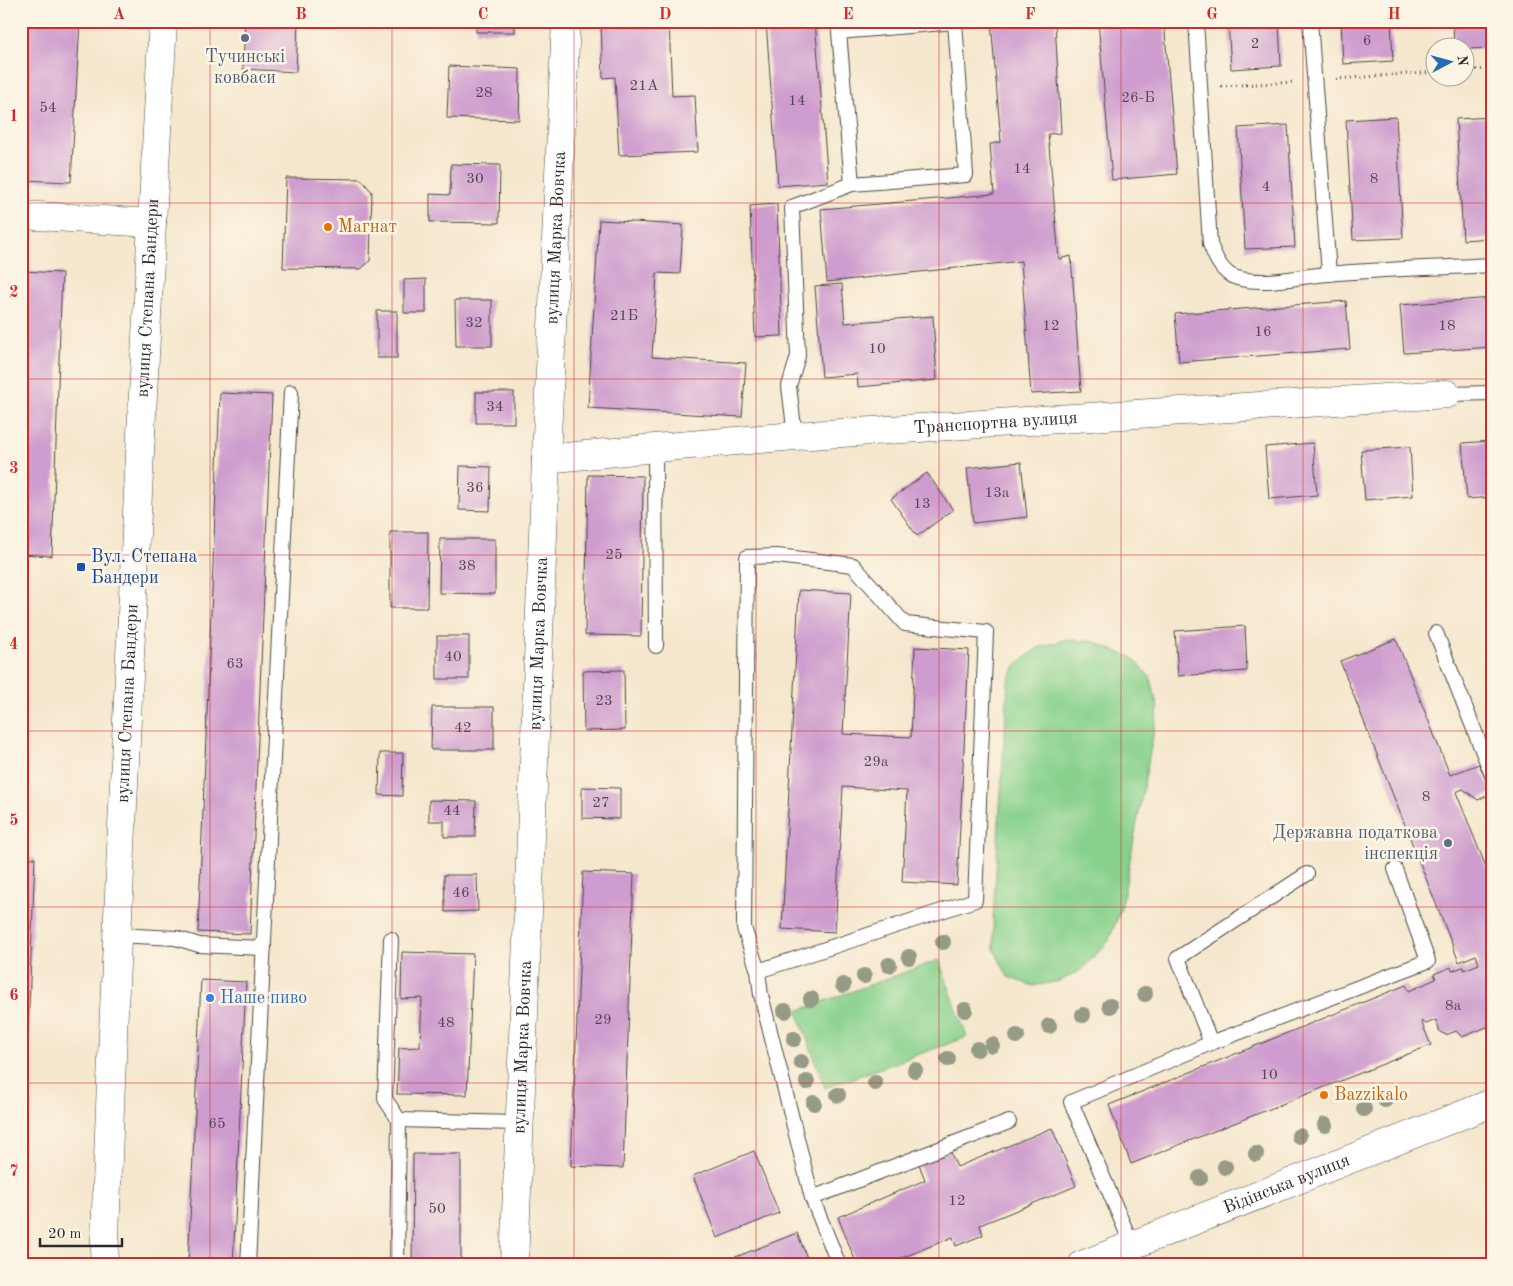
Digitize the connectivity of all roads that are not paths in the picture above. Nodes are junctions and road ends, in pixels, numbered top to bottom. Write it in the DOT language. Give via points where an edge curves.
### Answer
graph roads {
  1 [pos="163,21"];
  2 [pos="566,21"];
  3 [pos="1196,21"];
  4 [pos="1310,21"];
  5 [pos="852,184"];
  6 [pos="21,215"];
  7 [pos="152,222"];
  8 [pos="1492,265"];
  9 [pos="1329,274"];
  10 [pos="291,392"];
  11 [pos="1492,392"];
  12 [pos="1447,394"];
  13 [pos="795,436"];
  14 [pos="655,448"];
  15 [pos="546,460"];
  16 [pos="1436,634"];
  17 [pos="656,646"];
  18 [pos="1492,775"];
  19 [pos="1395,869"];
  20 [pos="1307,874"];
  21 [pos="116,936"];
  22 [pos="391,939"];
  23 [pos="264,948"];
  24 [pos="758,971"];
  25 [pos="1211,1043"];
  26 [pos="1492,1103"];
  27 [pos="399,1120"];
  28 [pos="1009,1122"];
  29 [pos="520,1123"];
  30 [pos="812,1198"];
  31 [pos="1132,1244"];
  32 [pos="104,1265"];
  33 [pos="248,1265"];
  34 [pos="397,1265"];
  35 [pos="514,1265"];
  36 [pos="839,1265"];
  37 [pos="1082,1265"];
  1 -- 7 [label="street, вулиця Степана Бандери"];
  2 -- 15 [label="street, вулиця Марка Вовчка"];
  3 -- 9 [label="lane" via="1210,244 1216,259 1236,278 1249,280"];
  4 -- 9 [label="lane"];
  5 -- 5 [label="lane" via="966,175 955,22 839,32"];
  5 -- 13 [label="lane" via="792,207 798,356 789,386"];
  6 -- 7 [label="street"];
  7 -- 21 [label="street, вулиця Степана Бандери"];
  8 -- 9 [label="lane"];
  10 -- 23 [label="lane"];
  11 -- 12 [label="lane"];
  12 -- 13 [label="street, Транспортна вулиця"];
  13 -- 14 [label="street, Транспортна вулиця"];
  14 -- 15 [label="street, Транспортна вулиця"];
  14 -- 17 [label="lane"];
  15 -- 29 [label="street, вулиця Марка Вовчка"];
  16 -- 18 [label="lane"];
  19 -- 25 [label="lane" via="1428,961"];
  20 -- 25 [label="lane" via="1178,958"];
  21 -- 23 [label="lane" via="176,938 199,945"];
  21 -- 32 [label="street, вулиця Степана Бандери"];
  22 -- 27 [label="lane" via="385,1099"];
  23 -- 33 [label="lane"];
  24 -- 24 [label="lane" via="976,900 986,632 905,624 853,566 776,556 747,557 744,928"];
  24 -- 30 [label="lane" via="761,995"];
  25 -- 31 [label="lane" via="1071,1102"];
  26 -- 31 [label="street, Відінська вулиця"];
  27 -- 29 [label="lane"];
  27 -- 34 [label="lane"];
  28 -- 30 [label="lane"];
  29 -- 35 [label="street, вулиця Марка Вовчка"];
  30 -- 36 [label="lane"];
  31 -- 37 [label="street, Відінська вулиця"];
}
